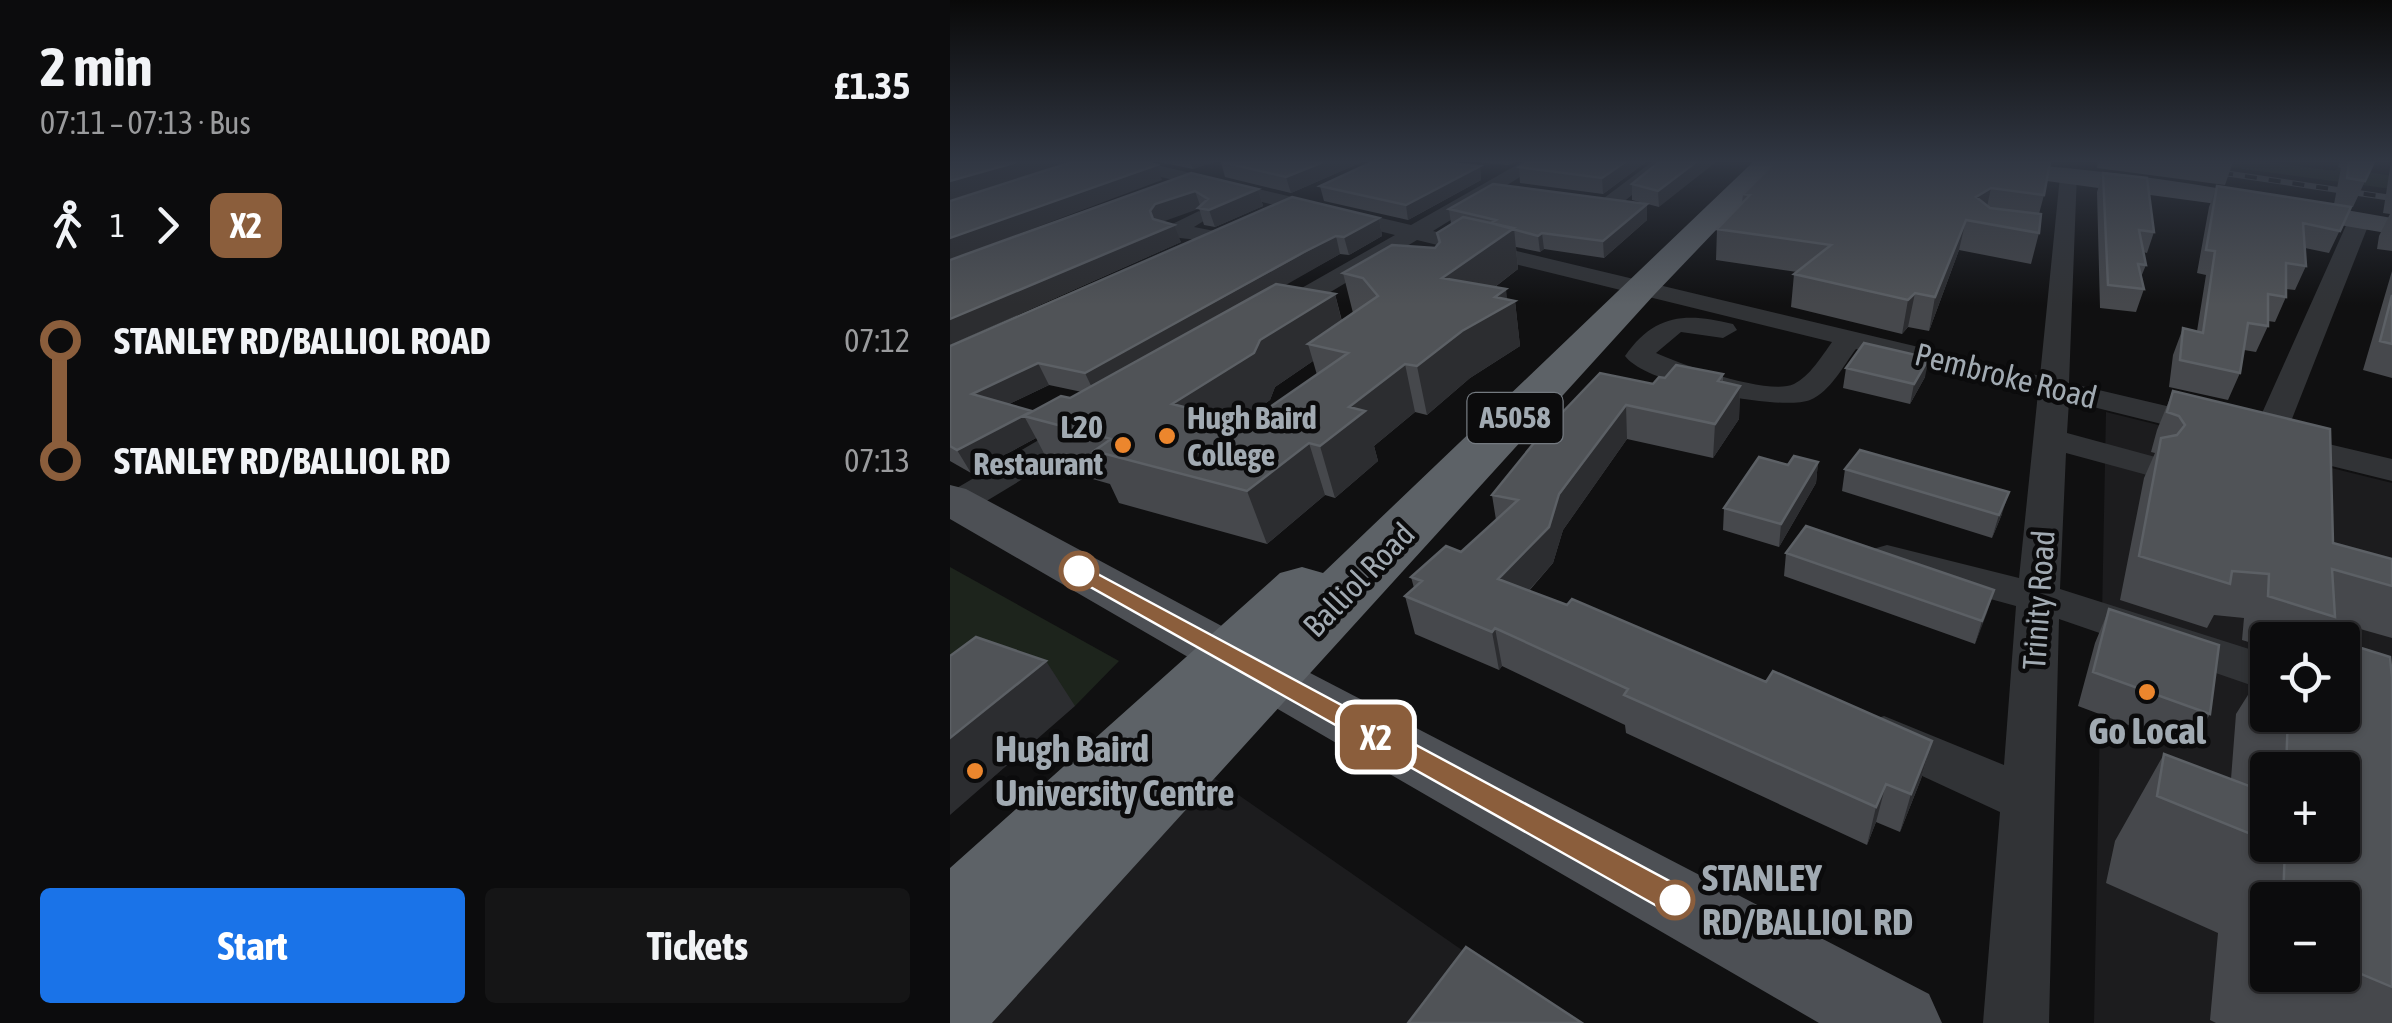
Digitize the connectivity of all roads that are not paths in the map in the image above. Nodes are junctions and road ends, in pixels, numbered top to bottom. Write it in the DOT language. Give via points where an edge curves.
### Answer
graph roads {
  1 [pos="1279,210"];
  2 [pos="1322,210"];
  3 [pos="1458,210"];
  4 [pos="1703,210"];
  5 [pos="1714,210"];
  6 [pos="2063,210"];
  7 [pos="2297,210"];
  8 [pos="2339,210"];
  9 [pos="1263,217"];
  10 [pos="1199,218"];
  11 [pos="2392,218"];
  12 [pos="2360,220"];
  13 [pos="2392,226"];
  14 [pos="1413,232"];
  15 [pos="1182,254"];
  16 [pos="1354,268"];
  17 [pos="1385,273"];
  18 [pos="1631,284"];
  19 [pos="1277,313"];
  20 [pos="1322,322"];
  21 [pos="1244,333"];
  22 [pos="1842,348"];
  23 [pos="2055,388"];
  24 [pos="1109,413"];
  25 [pos="2052,439"];
  26 [pos="2267,440"];
  27 [pos="2147,465"];
  28 [pos="2392,470"];
  29 [pos="956,508"];
  30 [pos="1876,555"];
  31 [pos="2038,596"];
  32 [pos="1248,667"];
  33 [pos="2250,667"];
  34 [pos="1846,719"];
  35 [pos="2028,800"];
  36 [pos="950,927"];
  37 [pos="950,1000"];
  38 [pos="1900,1023"];
  39 [pos="2016,1023"];
  1 -- 9 [label="street"];
  2 -- 14 [label="street, Pembroke Road"];
  3 -- 14 [label="street"];
  4 -- 18 [label="highway, Balliol Road / A5058"];
  5 -- 18 [label="highway, Balliol Road / A5058"];
  6 -- 23 [label="street, Trinity Road"];
  7 -- 12 [label="main road"];
  8 -- 11 [label="street"];
  10 -- 15 [label="street" via="1171,230 1225,235"];
  12 -- 13 [label="main road"];
  12 -- 26 [label="street"];
  14 -- 16 [label="street"];
  14 -- 18 [label="street, Pembroke Road"];
  16 -- 17 [label="street"];
  16 -- 19 [label="street"];
  18 -- 22 [label="street, Pembroke Road"];
  18 -- 32 [label="highway, Balliol Road / A5058"];
  19 -- 20 [label="street"];
  19 -- 21 [label="street"];
  22 -- 22 [label="street" via="1808,389 1786,396 1639,356 1663,330 1686,320"];
  22 -- 23 [label="street, Pembroke Road"];
  23 -- 25 [label="street, Trinity Road"];
  23 -- 26 [label="street, Pembroke Road"];
  24 -- 29 [label="street"];
  25 -- 27 [label="street"];
  25 -- 31 [label="street, Trinity Road"];
  26 -- 28 [label="street, Pembroke Road"];
  29 -- 32 [label="main road"];
  30 -- 31 [label="street"];
  31 -- 33 [label="street"];
  31 -- 35 [label="street, Trinity Road"];
  32 -- 36 [label="highway, Balliol Road / A5058"];
  32 -- 37 [label="highway, Balliol Road / A5058"];
  32 -- 38 [label="main road"];
  34 -- 35 [label="street"];
  35 -- 39 [label="street, Trinity Road"];
}
